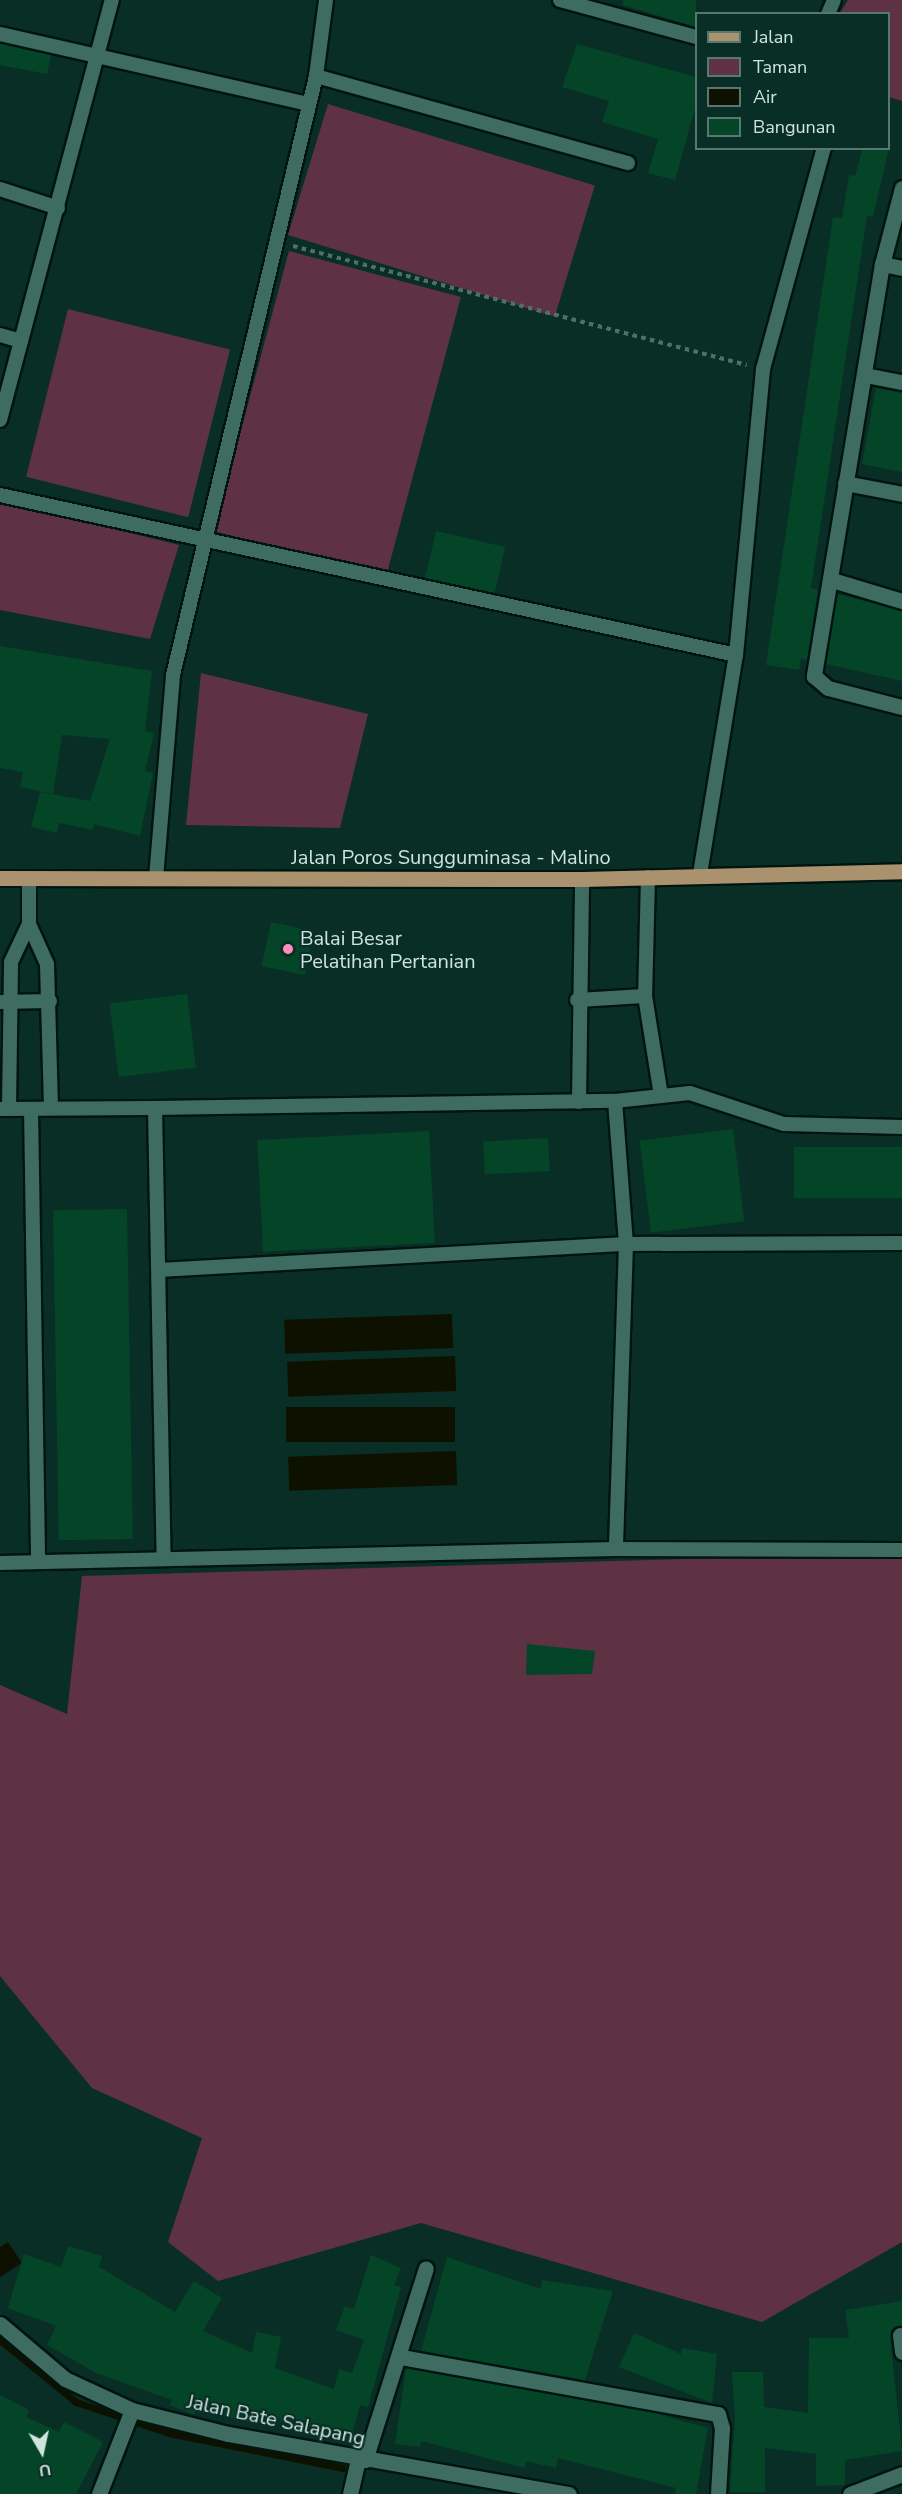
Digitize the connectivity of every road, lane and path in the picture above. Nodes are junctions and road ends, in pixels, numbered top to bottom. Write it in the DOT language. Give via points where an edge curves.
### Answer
graph roads {
  1 [pos="112,0"];
  2 [pos="326,0"];
  3 [pos="560,0"];
  4 [pos="0,34"];
  5 [pos="695,37"];
  6 [pos="100,56"];
  7 [pos="316,76"];
  8 [pos="309,104"];
  9 [pos="824,150"];
  10 [pos="628,163"];
  11 [pos="902,188"];
  12 [pos="0,189"];
  13 [pos="58,208"];
  14 [pos="276,241"];
  15 [pos="882,264"];
  16 [pos="902,268"];
  17 [pos="0,335"];
  18 [pos="21,341"];
  19 [pos="763,369"];
  20 [pos="865,375"];
  21 [pos="902,382"];
  22 [pos="0,420"];
  23 [pos="845,483"];
  24 [pos="902,494"];
  25 [pos="0,495"];
  26 [pos="207,539"];
  27 [pos="832,580"];
  28 [pos="902,601"];
  29 [pos="736,655"];
  30 [pos="902,707"];
  31 [pos="902,871"];
  32 [pos="700,874"];
  33 [pos="648,877"];
  34 [pos="0,878"];
  35 [pos="29,878"];
  36 [pos="156,878"];
  37 [pos="582,879"];
  38 [pos="29,924"];
  39 [pos="645,996"];
  40 [pos="577,1000"];
  41 [pos="50,1001"];
  42 [pos="4,1002"];
  43 [pos="661,1096"];
  44 [pos="615,1101"];
  45 [pos="579,1102"];
  46 [pos="51,1108"];
  47 [pos="155,1108"];
  48 [pos="5,1109"];
  49 [pos="31,1109"];
  50 [pos="902,1127"];
  51 [pos="902,1243"];
  52 [pos="626,1244"];
  53 [pos="159,1269"];
  54 [pos="616,1549"];
  55 [pos="902,1550"];
  56 [pos="164,1557"];
  57 [pos="39,1560"];
  58 [pos="0,1563"];
  59 [pos="426,2268"];
  60 [pos="0,2324"];
  61 [pos="900,2335"];
  62 [pos="902,2352"];
  63 [pos="401,2357"];
  64 [pos="130,2418"];
  65 [pos="362,2459"];
  66 [pos="901,2481"];
  67 [pos="99,2494"];
  68 [pos="350,2494"];
  69 [pos="569,2494"];
  70 [pos="718,2494"];
  71 [pos="850,2494"];
  1 -- 6 [label="lane"];
  2 -- 7 [label="lane"];
  3 -- 5 [label="lane"];
  4 -- 6 [label="lane"];
  6 -- 8 [label="lane"];
  6 -- 13 [label="lane"];
  7 -- 8 [label="lane"];
  7 -- 10 [label="lane"];
  8 -- 14 [label="lane"];
  9 -- 19 [label="lane"];
  11 -- 15 [label="street"];
  12 -- 13 [label="lane"];
  13 -- 18 [label="lane"];
  14 -- 19 [label="path"];
  14 -- 26 [label="lane"];
  15 -- 16 [label="street"];
  15 -- 20 [label="street"];
  17 -- 18 [label="lane"];
  18 -- 22 [label="lane"];
  19 -- 29 [label="lane"];
  20 -- 21 [label="street"];
  20 -- 23 [label="street"];
  23 -- 24 [label="street"];
  23 -- 27 [label="street"];
  25 -- 26 [label="lane"];
  26 -- 29 [label="lane"];
  26 -- 36 [label="lane" via="173,675"];
  27 -- 28 [label="street"];
  27 -- 30 [label="street" via="816,682"];
  29 -- 32 [label="lane"];
  31 -- 32 [label="main road, Jalan Poros Sungguminasa - Malino"];
  32 -- 33 [label="main road, Jalan Poros Sungguminasa - Malino"];
  33 -- 37 [label="main road, Jalan Poros Sungguminasa - Malino"];
  33 -- 39 [label="lane"];
  34 -- 35 [label="main road, Jalan Poros Sungguminasa - Malino"];
  35 -- 36 [label="main road, Jalan Poros Sungguminasa - Malino"];
  35 -- 38 [label="lane"];
  36 -- 37 [label="main road, Jalan Poros Sungguminasa - Malino"];
  37 -- 40 [label="lane"];
  38 -- 41 [label="lane" via="47,964"];
  38 -- 42 [label="lane" via="11,962"];
  39 -- 40 [label="lane"];
  39 -- 43 [label="lane"];
  40 -- 45 [label="lane"];
  41 -- 42 [label="lane"];
  41 -- 46 [label="lane"];
  42 -- 48 [label="lane"];
  43 -- 44 [label="lane"];
  43 -- 50 [label="lane" via="690,1093 784,1124"];
  44 -- 45 [label="lane"];
  44 -- 52 [label="lane"];
  45 -- 47 [label="lane"];
  46 -- 47 [label="lane"];
  46 -- 49 [label="lane"];
  47 -- 53 [label="lane"];
  48 -- 49 [label="lane"];
  49 -- 57 [label="lane"];
  51 -- 52 [label="lane"];
  52 -- 53 [label="lane"];
  52 -- 54 [label="lane"];
  53 -- 56 [label="lane"];
  54 -- 55 [label="lane"];
  54 -- 56 [label="lane"];
  56 -- 57 [label="lane"];
  57 -- 58 [label="lane"];
  59 -- 63 [label="street"];
  60 -- 64 [label="street, Jalan Bate Salapang" via="65,2379"];
  61 -- 62 [label="street"];
  63 -- 65 [label="street"];
  63 -- 70 [label="street" via="718,2414 722,2428"];
  64 -- 65 [label="street, Jalan Bate Salapang"];
  64 -- 67 [label="street"];
  65 -- 68 [label="street"];
  65 -- 69 [label="street, Jalan Bate Salapang"];
  66 -- 71 [label="street"];
}
